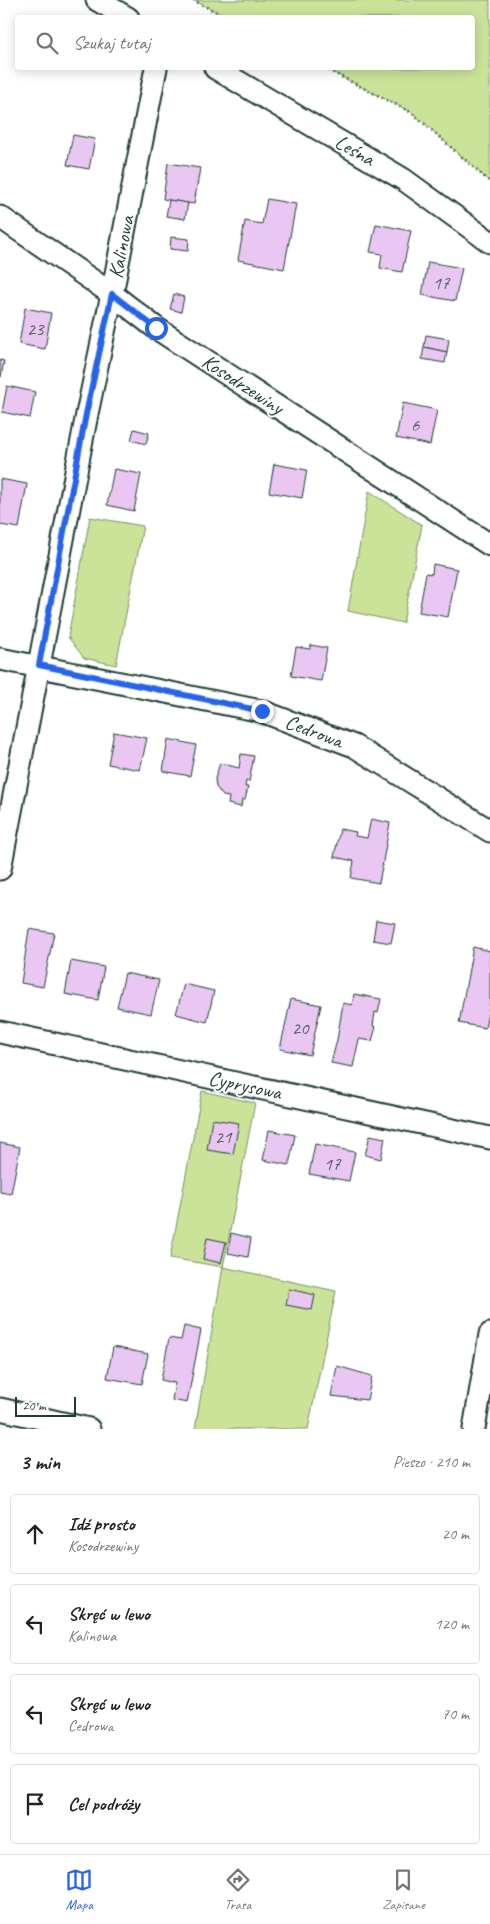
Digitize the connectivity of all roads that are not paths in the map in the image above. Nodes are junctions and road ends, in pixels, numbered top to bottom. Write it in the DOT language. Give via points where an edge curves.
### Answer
graph roads {
  1 [pos="97,0"];
  2 [pos="123,15"];
  3 [pos="156,70"];
  4 [pos="218,70"];
  5 [pos="0,217"];
  6 [pos="490,242"];
  7 [pos="112,294"];
  8 [pos="490,545"];
  9 [pos="0,659"];
  10 [pos="39,665"];
  11 [pos="490,831"];
  12 [pos="0,869"];
  13 [pos="0,1032"];
  14 [pos="490,1138"];
  15 [pos="490,1334"];
  16 [pos="0,1409"];
  17 [pos="89,1429"];
  18 [pos="474,1429"];
  1 -- 2 [label="street"];
  3 -- 7 [label="street, Kalinowa"];
  4 -- 6 [label="street, Leśna" via="403,179"];
  5 -- 7 [label="street, Kosodrzewiny"];
  7 -- 8 [label="street, Kosodrzewiny" via="156,328"];
  7 -- 10 [label="street, Kalinowa"];
  9 -- 10 [label="street, Cedrowa"];
  10 -- 11 [label="street, Cedrowa" via="262,711 354,746"];
  10 -- 12 [label="street, Kalinowa"];
  13 -- 14 [label="street, Cyprysowa"];
  15 -- 18 [label="street"];
  16 -- 17 [label="street"];
}
